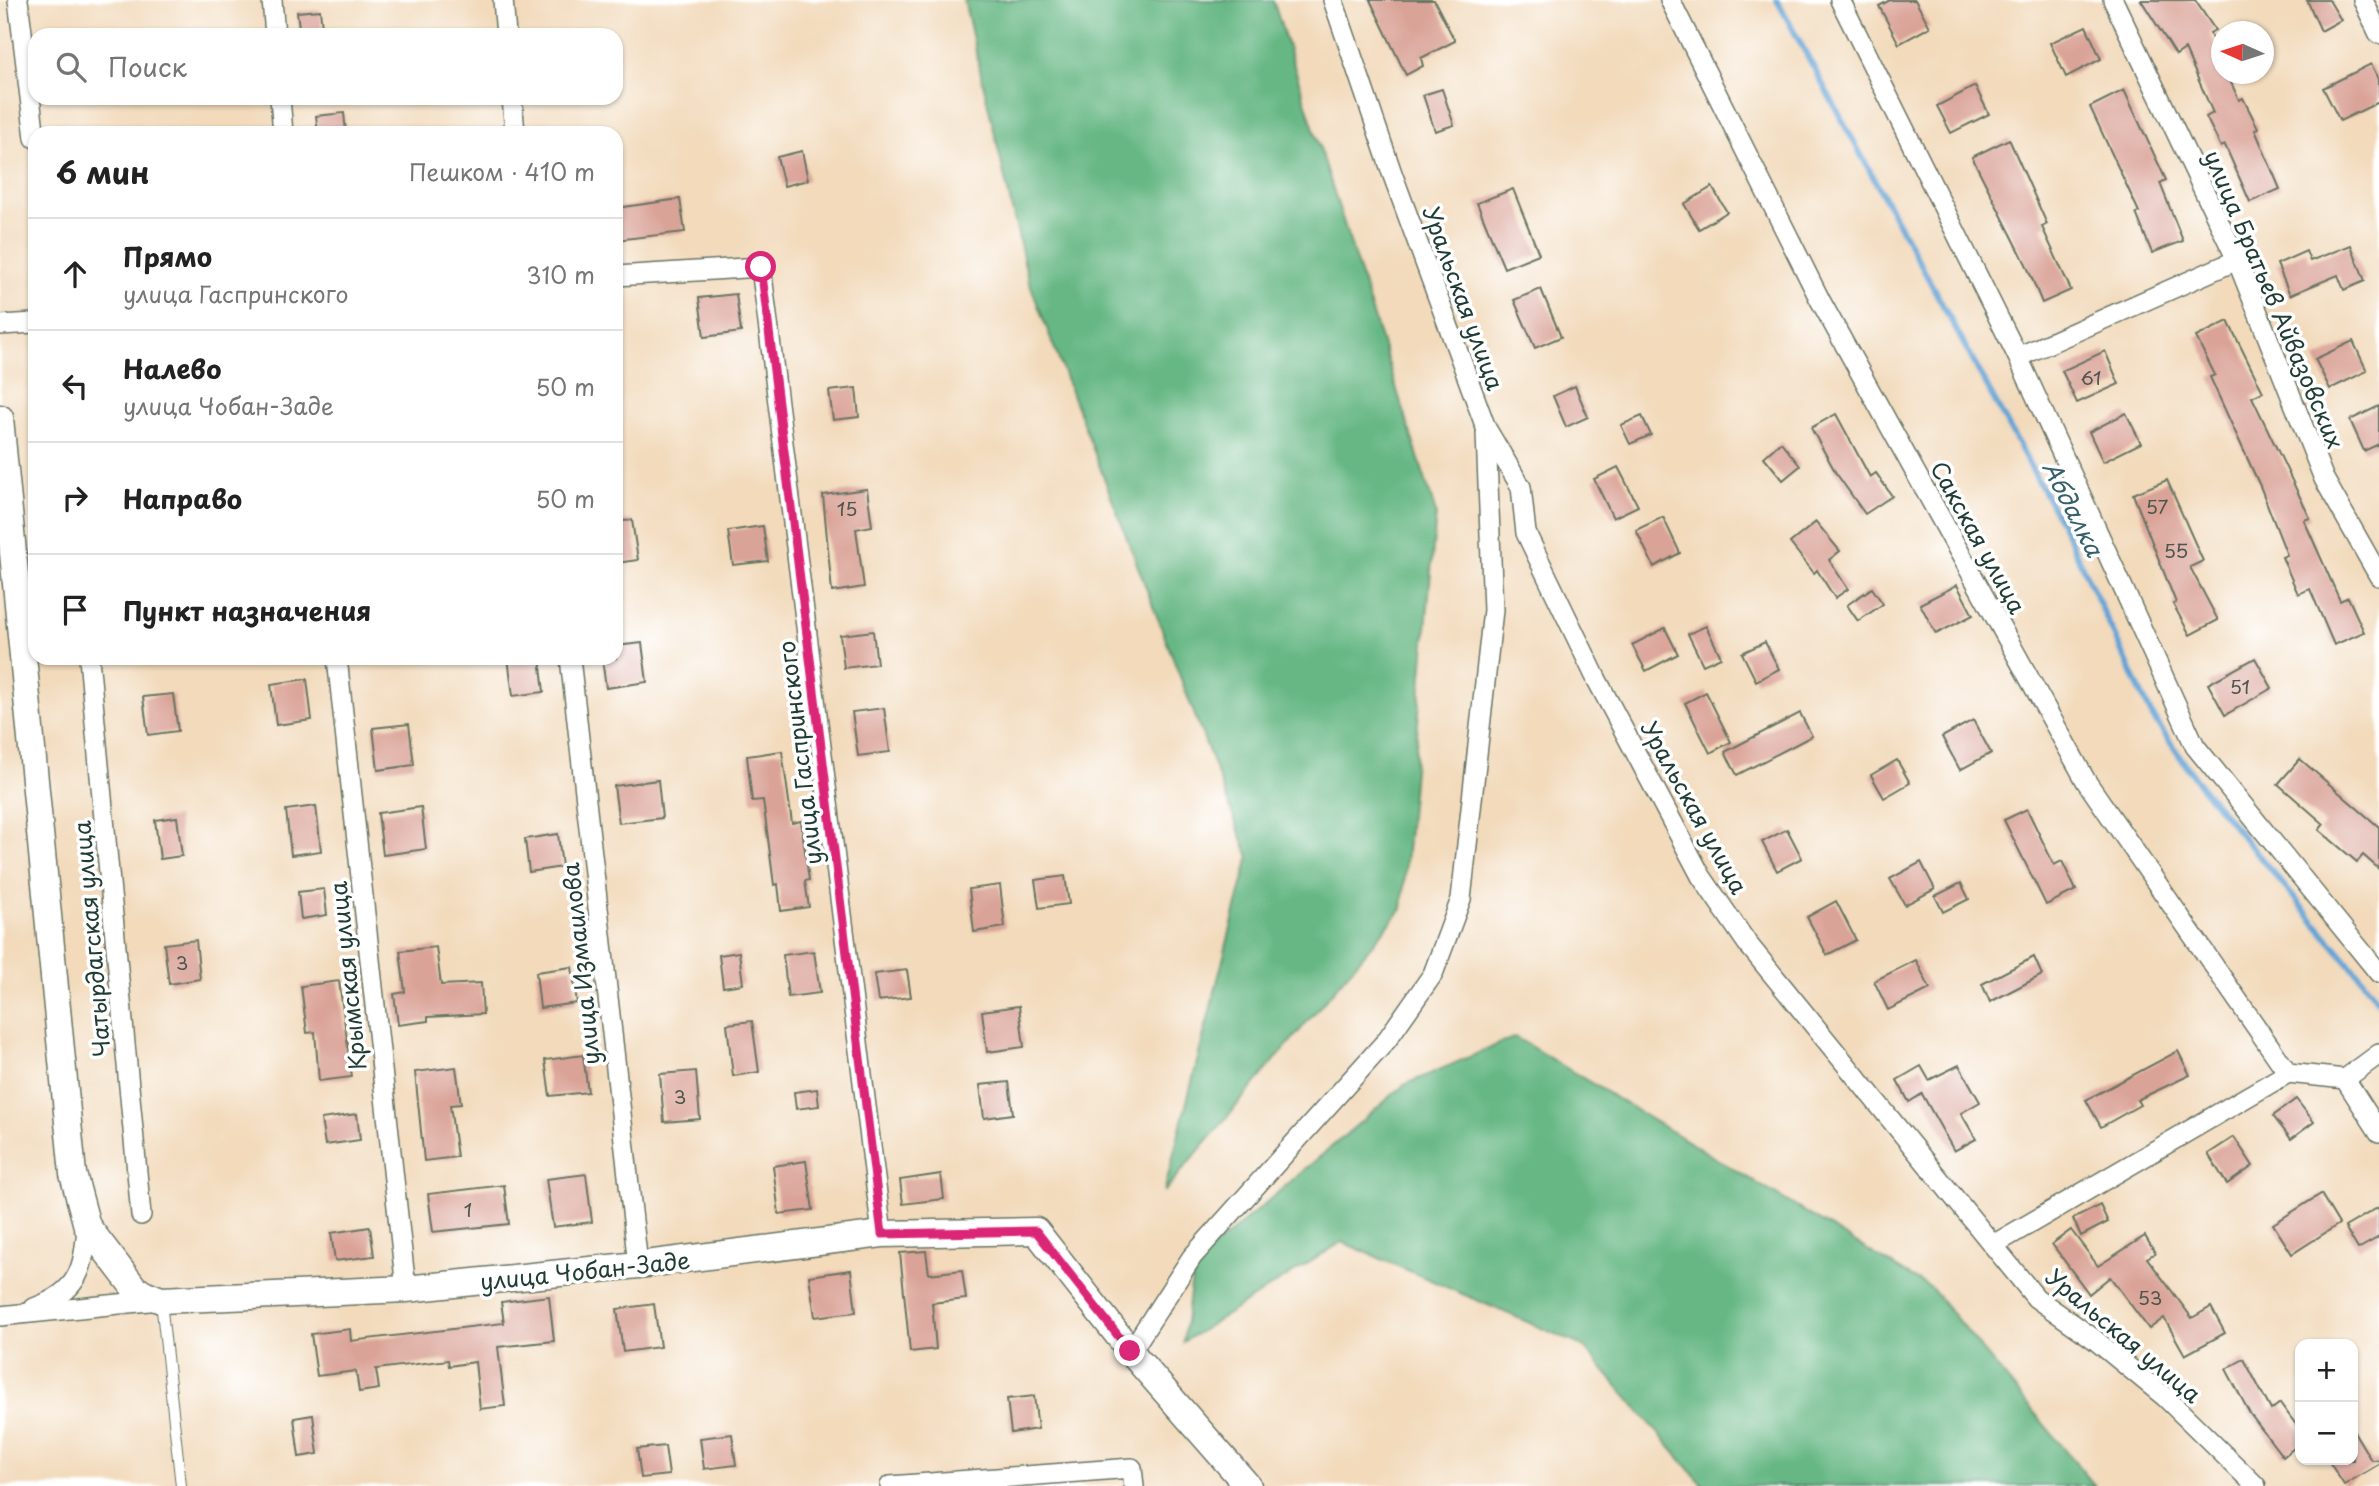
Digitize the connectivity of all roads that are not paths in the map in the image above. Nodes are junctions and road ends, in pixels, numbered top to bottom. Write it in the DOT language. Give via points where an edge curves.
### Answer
graph roads {
  1 [pos="18,0"];
  2 [pos="272,0"];
  3 [pos="503,0"];
  4 [pos="1333,0"];
  5 [pos="1670,0"];
  6 [pos="1840,0"];
  7 [pos="2113,0"];
  8 [pos="2364,0"];
  9 [pos="274,28"];
  10 [pos="505,28"];
  11 [pos="2379,34"];
  12 [pos="28,81"];
  13 [pos="31,105"];
  14 [pos="281,105"];
  15 [pos="513,105"];
  16 [pos="34,126"];
  17 [pos="282,126"];
  18 [pos="514,126"];
  19 [pos="2237,260"];
  20 [pos="623,276"];
  21 [pos="28,323"];
  22 [pos="0,325"];
  23 [pos="2018,357"];
  24 [pos="0,418"];
  25 [pos="1486,428"];
  26 [pos="2379,576"];
  27 [pos="90,665"];
  28 [pos="338,665"];
  29 [pos="571,665"];
  30 [pos="2379,973"];
  31 [pos="2379,1054"];
  32 [pos="2288,1073"];
  33 [pos="2345,1079"];
  34 [pos="2379,1132"];
  35 [pos="141,1215"];
  36 [pos="87,1226"];
  37 [pos="882,1234"];
  38 [pos="1993,1245"];
  39 [pos="638,1265"];
  40 [pos="406,1289"];
  41 [pos="161,1300"];
  42 [pos="8,1315"];
  43 [pos="1130,1351"];
  44 [pos="1133,1477"];
  45 [pos="181,1486"];
  46 [pos="899,1486"];
  47 [pos="1248,1486"];
  48 [pos="2256,1486"];
  1 -- 12 [label="street"];
  2 -- 9 [label="street"];
  3 -- 10 [label="street"];
  4 -- 25 [label="street, Уральская улица"];
  5 -- 32 [label="street, Сакская улица" via="1820,300 2086,781"];
  6 -- 23 [label="street"];
  7 -- 19 [label="street, улица Братьев Айвазовских"];
  8 -- 11 [label="street"];
  13 -- 16 [label="street"];
  14 -- 17 [label="street"];
  15 -- 18 [label="street"];
  19 -- 23 [label="street"];
  19 -- 26 [label="street, улица Братьев Айвазовских" via="2324,479"];
  20 -- 37 [label="street, улица Гаспринского" via="761,267"];
  21 -- 22 [label="street"];
  23 -- 30 [label="street" via="2195,746"];
  24 -- 36 [label="main road" via="73,1174"];
  25 -- 38 [label="street, Уральская улица" via="1521,487 1526,533 1597,680 1701,876 1747,943"];
  25 -- 43 [label="street" via="1493,610 1461,899 1433,974 1386,1041 1192,1258"];
  27 -- 35 [label="street, Чатырдагская улица"];
  28 -- 40 [label="street, Крымская улица"];
  29 -- 39 [label="street, улица Измаилова"];
  31 -- 33 [label="street"];
  32 -- 33 [label="street"];
  32 -- 38 [label="street"];
  33 -- 34 [label="street"];
  36 -- 41 [label="main road, улица Чобан-Заде" via="136,1290"];
  36 -- 42 [label="street" via="85,1259 71,1286 48,1303"];
  37 -- 39 [label="main road, улица Чобан-Заде"];
  37 -- 43 [label="main road, улица Чобан-Заде" via="1036,1231"];
  38 -- 48 [label="street, Уральская улица" via="2036,1298 2165,1397"];
  39 -- 40 [label="main road, улица Чобан-Заде"];
  40 -- 41 [label="main road, улица Чобан-Заде"];
  41 -- 42 [label="street"];
  41 -- 45 [label="lane"];
  43 -- 47 [label="main road"];
  44 -- 46 [label="street"];
}
